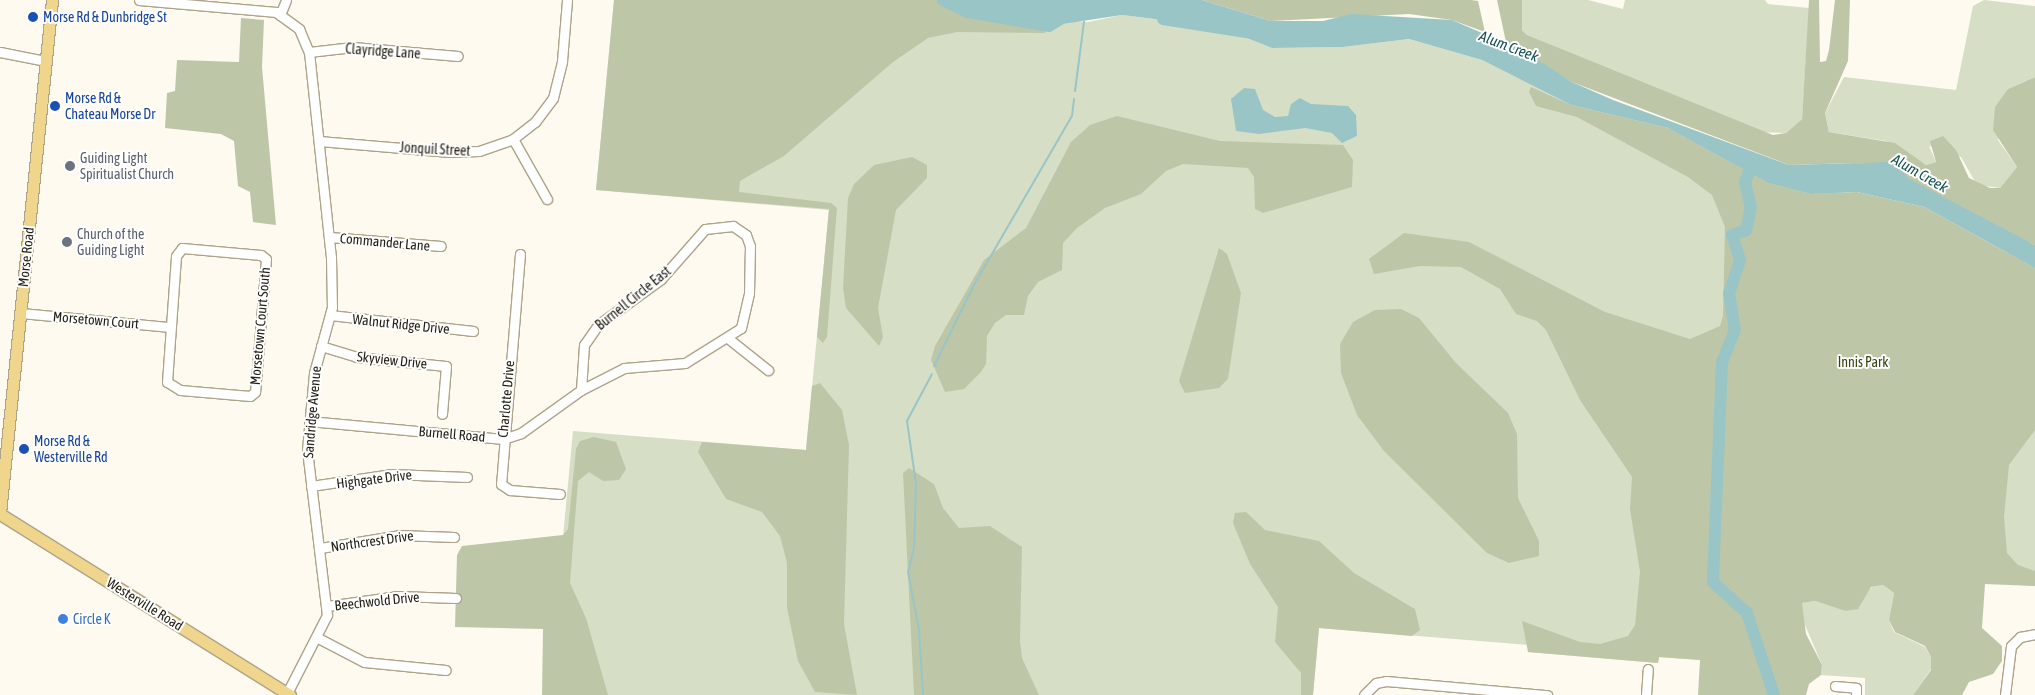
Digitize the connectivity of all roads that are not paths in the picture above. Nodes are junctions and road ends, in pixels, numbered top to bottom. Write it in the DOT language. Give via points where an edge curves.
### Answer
graph roads {
  1 [pos="52,0"];
  2 [pos="139,0"];
  3 [pos="286,0"];
  4 [pos="567,0"];
  5 [pos="194,2"];
  6 [pos="280,15"];
  7 [pos="0,52"];
  8 [pos="309,52"];
  9 [pos="458,56"];
  10 [pos="46,60"];
  11 [pos="513,139"];
  12 [pos="319,141"];
  13 [pos="548,199"];
  14 [pos="328,237"];
  15 [pos="441,246"];
  16 [pos="520,254"];
  17 [pos="21,313"];
  18 [pos="330,315"];
  19 [pos="170,327"];
  20 [pos="473,331"];
  21 [pos="729,339"];
  22 [pos="321,346"];
  23 [pos="768,370"];
  24 [pos="581,390"];
  25 [pos="442,414"];
  26 [pos="309,421"];
  27 [pos="503,439"];
  28 [pos="467,477"];
  29 [pos="311,486"];
  30 [pos="560,494"];
  31 [pos="0,514"];
  32 [pos="454,537"];
  33 [pos="320,548"];
  34 [pos="456,598"];
  35 [pos="327,606"];
  36 [pos="2033,634"];
  37 [pos="318,638"];
  38 [pos="446,670"];
  39 [pos="1648,670"];
  40 [pos="1835,686"];
  41 [pos="273,690"];
  42 [pos="1462,691"];
  43 [pos="1366,692"];
  44 [pos="289,694"];
  45 [pos="1547,695"];
  46 [pos="1646,695"];
  47 [pos="1856,695"];
  48 [pos="2005,695"];
  1 -- 10 [label="main road, Morse Road"];
  2 -- 5 [label="street"];
  3 -- 6 [label="street"];
  4 -- 11 [label="street, Jonquil Street" via="562,61 553,98 535,122"];
  5 -- 6 [label="street"];
  6 -- 8 [label="street, Sandridge Avenue" via="299,29"];
  7 -- 10 [label="street"];
  8 -- 9 [label="street, Clayridge Lane" via="353,47"];
  8 -- 12 [label="street, Sandridge Avenue"];
  10 -- 17 [label="main road, Morse Road"];
  11 -- 12 [label="street, Jonquil Street" via="480,151 450,152"];
  11 -- 13 [label="street"];
  12 -- 14 [label="street, Sandridge Avenue"];
  14 -- 15 [label="street, Commander Lane"];
  14 -- 18 [label="street, Sandridge Avenue"];
  16 -- 27 [label="street, Charlotte Drive"];
  17 -- 19 [label="street, Morsetown Court"];
  17 -- 31 [label="main road, Morse Road"];
  18 -- 20 [label="street, Walnut Ridge Drive"];
  18 -- 22 [label="street, Sandridge Avenue"];
  19 -- 19 [label="street, Morsetown Court South" via="167,382 180,390 250,396 254,392 266,259 260,254 182,248 176,256"];
  21 -- 23 [label="street"];
  21 -- 24 [label="street, Burnell Road" via="685,363 624,368"];
  21 -- 24 [label="street, Burnell Circle East" via="741,328 746,314 750,246 746,235 733,226 706,229 661,279 598,325 584,345"];
  22 -- 25 [label="street, Skyview Drive" via="356,357 446,366"];
  22 -- 26 [label="street, Sandridge Avenue"];
  24 -- 27 [label="street, Burnell Road" via="521,433"];
  26 -- 27 [label="street, Burnell Road"];
  26 -- 29 [label="street, Sandridge Avenue"];
  27 -- 30 [label="street, Charlotte Drive" via="501,484 510,490"];
  28 -- 29 [label="street, Highgate Drive" via="392,474"];
  29 -- 33 [label="street, Sandridge Avenue"];
  31 -- 41 [label="main road, Westerville Road"];
  32 -- 33 [label="street, Northcrest Drive" via="399,535"];
  33 -- 35 [label="street, Sandridge Avenue"];
  34 -- 35 [label="street, Beechwold Drive" via="398,596"];
  35 -- 37 [label="street, Sandridge Avenue"];
  36 -- 48 [label="street" via="2011,646"];
  37 -- 38 [label="street" via="364,662"];
  37 -- 44 [label="street, Sandridge Avenue"];
  39 -- 46 [label="street"];
  40 -- 47 [label="street" via="1856,688"];
  41 -- 44 [label="main road, Westerville Road"];
  42 -- 43 [label="street" via="1386,681"];
  42 -- 45 [label="street"];
}
